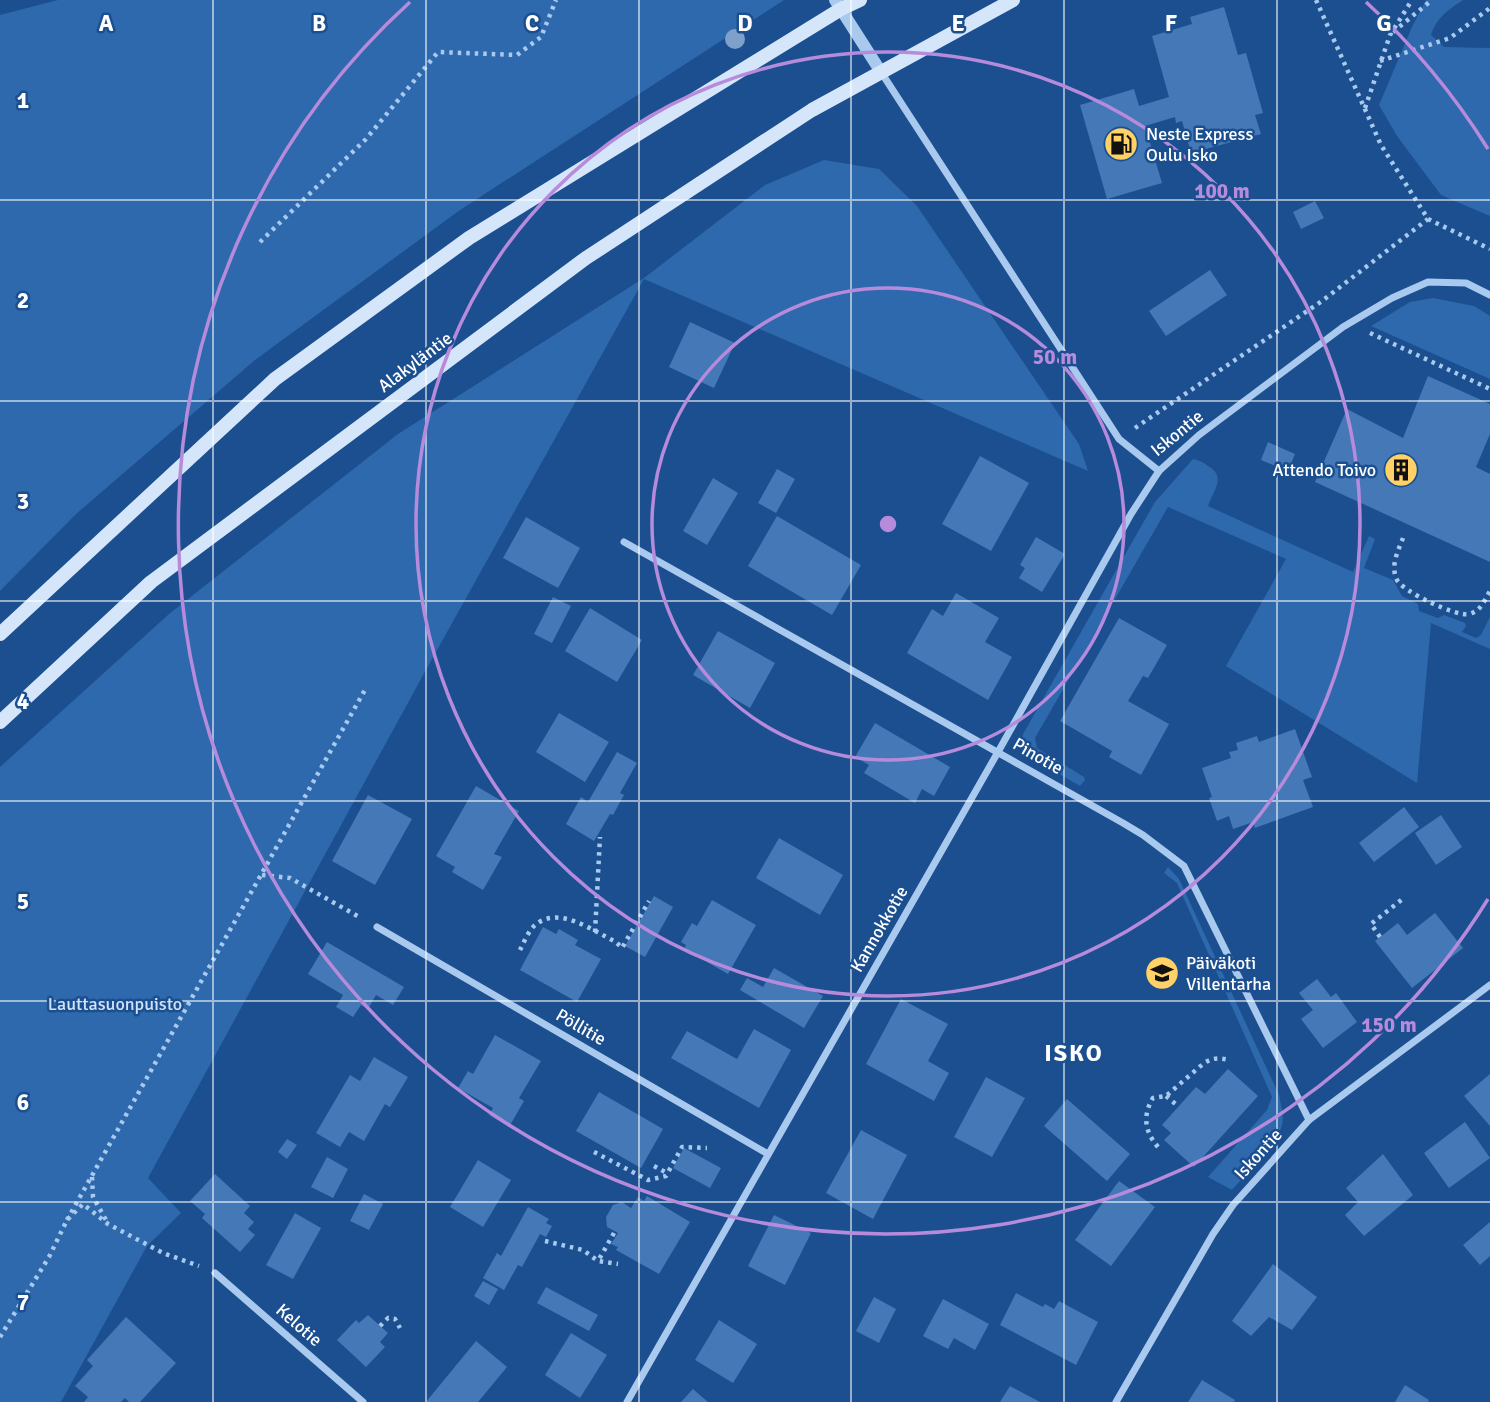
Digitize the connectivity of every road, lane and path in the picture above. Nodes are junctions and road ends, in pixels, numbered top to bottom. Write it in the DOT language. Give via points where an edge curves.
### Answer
graph roads {
  1 [pos="556,0"];
  2 [pos="860,0"];
  3 [pos="1013,0"];
  4 [pos="1317,0"];
  5 [pos="1412,0"];
  6 [pos="1432,0"];
  7 [pos="838,5"];
  8 [pos="1490,8"];
  9 [pos="1390,35"];
  10 [pos="1381,61"];
  11 [pos="881,72"];
  12 [pos="1365,109"];
  13 [pos="1428,219"];
  14 [pos="260,242"];
  15 [pos="1490,249"];
  16 [pos="1490,295"];
  17 [pos="1349,323"];
  18 [pos="1490,389"];
  19 [pos="1119,439"];
  20 [pos="1158,471"];
  21 [pos="1403,538"];
  22 [pos="624,542"];
  23 [pos="1490,591"];
  24 [pos="0,634"];
  25 [pos="366,688"];
  26 [pos="0,722"];
  27 [pos="998,752"];
  28 [pos="600,837"];
  29 [pos="261,875"];
  30 [pos="1405,897"];
  31 [pos="649,901"];
  32 [pos="377,927"];
  33 [pos="595,932"];
  34 [pos="1380,937"];
  35 [pos="520,950"];
  36 [pos="1490,985"];
  37 [pos="1230,1060"];
  38 [pos="1166,1096"];
  39 [pos="1178,1106"];
  40 [pos="1309,1120"];
  41 [pos="1158,1147"];
  42 [pos="707,1149"];
  43 [pos="594,1152"];
  44 [pos="768,1154"];
  45 [pos="654,1166"];
  46 [pos="667,1173"];
  47 [pos="92,1175"];
  48 [pos="67,1220"];
  49 [pos="108,1224"];
  50 [pos="614,1234"];
  51 [pos="545,1241"];
  52 [pos="598,1261"];
  53 [pos="618,1264"];
  54 [pos="215,1273"];
  55 [pos="380,1326"];
  56 [pos="400,1328"];
  57 [pos="0,1337"];
  58 [pos="363,1402"];
  59 [pos="628,1402"];
  60 [pos="1116,1402"];
  1 -- 14 [label="path" via="541,37 517,55 438,52 366,139"];
  2 -- 7 [label="main road"];
  3 -- 11 [label="main road, Alakyläntie"];
  4 -- 12 [label="path"];
  5 -- 9 [label="path"];
  6 -- 9 [label="path"];
  7 -- 11 [label="street"];
  7 -- 24 [label="main road" via="469,238 275,379"];
  8 -- 10 [label="path" via="1450,38"];
  9 -- 10 [label="path"];
  10 -- 12 [label="path"];
  11 -- 19 [label="street, Iskontie"];
  11 -- 26 [label="main road, Alakyläntie" via="812,110 586,258 151,582"];
  12 -- 13 [label="path" via="1381,145"];
  13 -- 15 [label="path"];
  13 -- 19 [label="path" via="1322,300"];
  16 -- 17 [label="street, Iskontie" via="1466,284 1428,282"];
  17 -- 18 [label="path"];
  17 -- 20 [label="street, Iskontie"];
  19 -- 20 [label="street, Iskontie"];
  20 -- 27 [label="street, Kannokkotie"];
  21 -- 23 [label="path" via="1394,572 1406,590 1458,614 1480,609"];
  22 -- 27 [label="street, Pinotie"];
  25 -- 29 [label="path"];
  27 -- 40 [label="street, Pinotie" via="1143,835 1184,866"];
  27 -- 44 [label="street, Kannokkotie"];
  28 -- 33 [label="path"];
  29 -- 32 [label="path" via="290,878"];
  29 -- 47 [label="path"];
  30 -- 34 [label="path" via="1371,925"];
  31 -- 33 [label="path" via="622,948"];
  32 -- 44 [label="street, Pöllitie"];
  33 -- 35 [label="path" via="568,918 554,917 531,929"];
  36 -- 40 [label="street, Iskontie"];
  37 -- 38 [label="path" via="1211,1059"];
  38 -- 39 [label="path"];
  38 -- 41 [label="path" via="1153,1098 1148,1106 1149,1137"];
  40 -- 60 [label="street, Iskontie" via="1217,1228"];
  42 -- 46 [label="path" via="682,1147"];
  43 -- 46 [label="path" via="648,1180"];
  44 -- 59 [label="street, Kannokkotie"];
  45 -- 46 [label="path"];
  47 -- 48 [label="path"];
  47 -- 49 [label="path" via="93,1197"];
  48 -- 49 [label="path" via="83,1204"];
  48 -- 57 [label="path"];
  49 -- 54 [label="path"];
  50 -- 52 [label="path"];
  51 -- 52 [label="path" via="583,1250"];
  52 -- 53 [label="path"];
  54 -- 58 [label="street, Kelotie"];
  55 -- 56 [label="path" via="388,1318 395,1319"];
}
